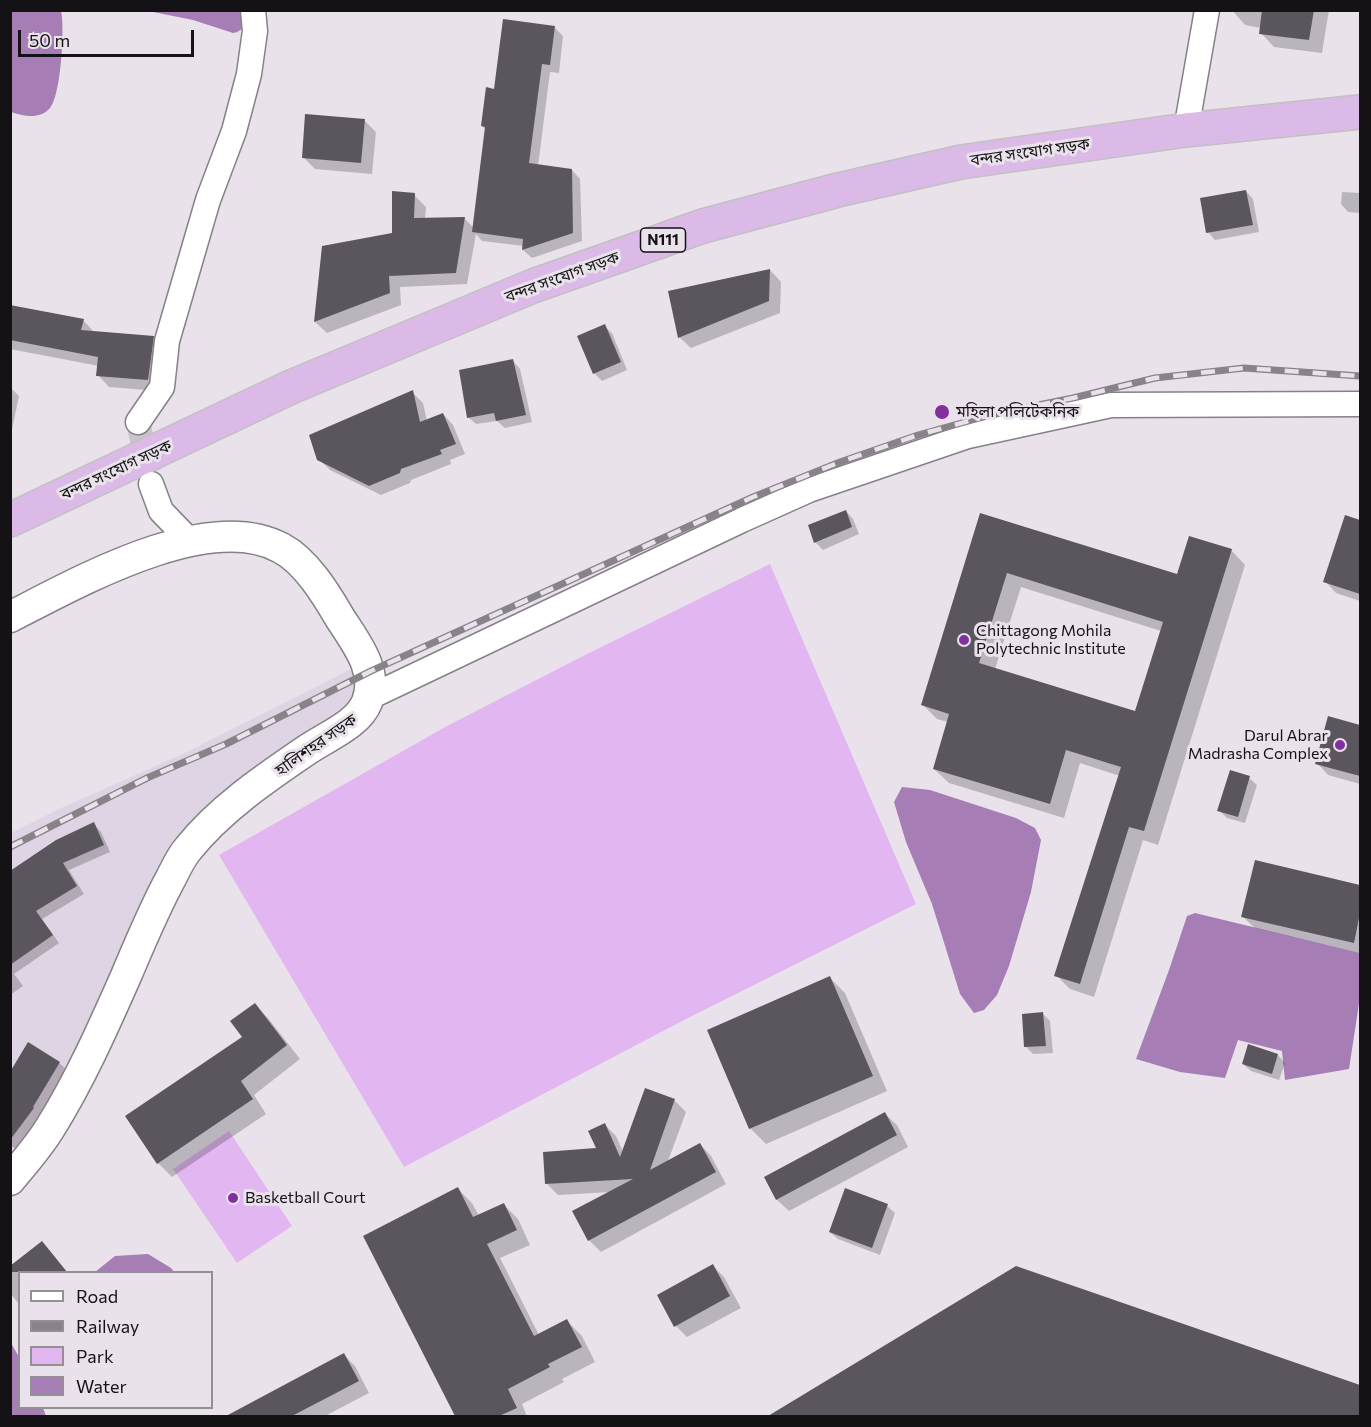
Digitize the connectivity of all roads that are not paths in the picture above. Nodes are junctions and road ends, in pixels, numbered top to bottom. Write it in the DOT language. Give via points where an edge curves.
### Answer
graph roads {
  1 [pos="253,10"];
  2 [pos="1208,10"];
  3 [pos="1360,112"];
  4 [pos="1186,130"];
  5 [pos="1360,404"];
  6 [pos="138,422"];
  7 [pos="151,484"];
  8 [pos="10,520"];
  9 [pos="190,541"];
  10 [pos="10,617"];
  11 [pos="368,698"];
  12 [pos="10,1180"];
  1 -- 6 [label="street" via="255,31 249,74 234,131 208,200 167,341 162,387"];
  2 -- 4 [label="street"];
  3 -- 4 [label="highway, বন্দর সংযোগ সড়ক / N111"];
  4 -- 8 [label="highway, বন্দর সংযোগ সড়ক / N111" via="961,162 703,226 533,286 302,382"];
  5 -- 11 [label="street" via="1111,405 968,436 809,490"];
  7 -- 9 [label="street" via="161,511"];
  9 -- 10 [label="street, হালিশহর সড়ক" via="150,552 83,580"];
  9 -- 11 [label="street, হালিশহর সড়ক" via="241,536 265,540 301,561 336,610 371,671"];
  11 -- 12 [label="street, হালিশহর সড়ক" via="362,714 248,793 186,851 84,1067 49,1130"];
}
